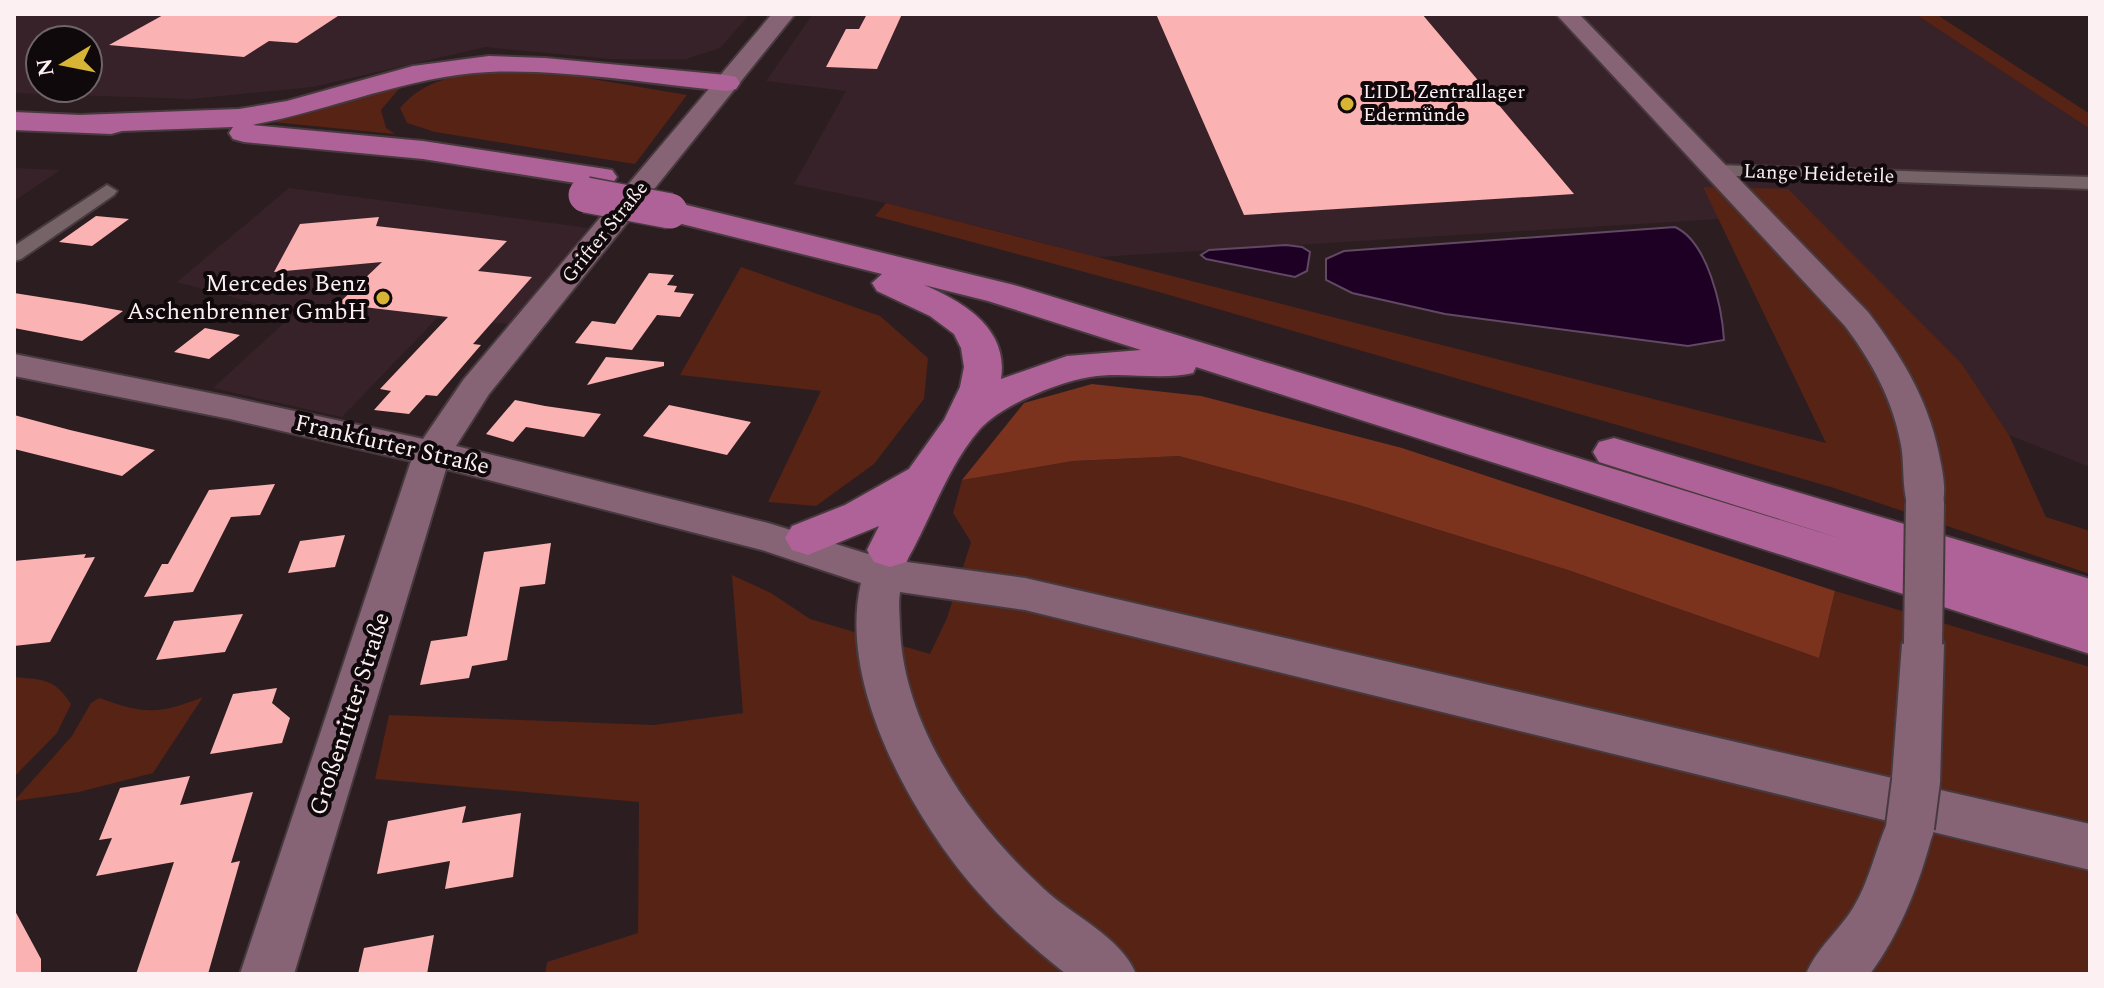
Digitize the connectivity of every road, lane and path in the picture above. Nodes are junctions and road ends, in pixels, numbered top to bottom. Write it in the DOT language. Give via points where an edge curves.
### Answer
graph roads {
  1 [pos="784,14"];
  2 [pos="1567,14"];
  3 [pos="460,66"];
  4 [pos="726,83"];
  5 [pos="14,121"];
  6 [pos="83,123"];
  7 [pos="14,138"];
  8 [pos="498,159"];
  9 [pos="1718,171"];
  10 [pos="2090,183"];
  11 [pos="594,186"];
  12 [pos="107,191"];
  13 [pos="676,202"];
  14 [pos="789,238"];
  15 [pos="14,255"];
  16 [pos="14,365"];
  17 [pos="1290,382"];
  18 [pos="967,418"];
  19 [pos="432,454"];
  20 [pos="925,480"];
  21 [pos="788,538"];
  22 [pos="886,562"];
  23 [pos="2090,598"];
  24 [pos="2090,634"];
  25 [pos="2090,847"];
  26 [pos="267,974"];
  27 [pos="1109,974"];
  28 [pos="1833,974"];
  1 -- 4 [label="street, Grifter Straße"];
  2 -- 9 [label="street, Lange Heideteile"];
  3 -- 4 [label="highway" via="545,66"];
  3 -- 6 [label="highway" via="239,118"];
  3 -- 8 [label="highway" via="410,87 394,100 389,116 398,129 412,135"];
  4 -- 19 [label="street, Grifter Straße" via="476,387"];
  5 -- 6 [label="highway"];
  6 -- 8 [label="highway" via="376,143"];
  7 -- 11 [label="highway" via="171,144"];
  8 -- 11 [label="highway"];
  9 -- 10 [label="street, Lange Heideteile"];
  9 -- 28 [label="street, bridge" via="1837,295 1890,365 1921,445 1923,644 1913,804 1900,865 1885,901"];
  11 -- 13 [label="highway, bridge"];
  12 -- 15 [label="street"];
  13 -- 14 [label="highway"];
  13 -- 23 [label="highway" via="776,212 1017,273"];
  14 -- 17 [label="highway" via="1001,293"];
  14 -- 18 [label="highway" via="932,303 969,329 983,367"];
  16 -- 19 [label="street, Frankfurter Straße"];
  17 -- 18 [label="highway" via="1197,365 1088,363 1024,382"];
  17 -- 24 [label="highway"];
  18 -- 20 [label="highway"];
  19 -- 21 [label="street, Frankfurter Straße"];
  19 -- 26 [label="street, Großenritter Straße"];
  20 -- 21 [label="highway" via="861,516"];
  20 -- 22 [label="highway"];
  21 -- 22 [label="street, Frankfurter Straße"];
  22 -- 25 [label="street, Frankfurter Straße"];
  22 -- 27 [label="street" via="877,617 884,671 902,727 925,773 987,864 1033,912"];
}
